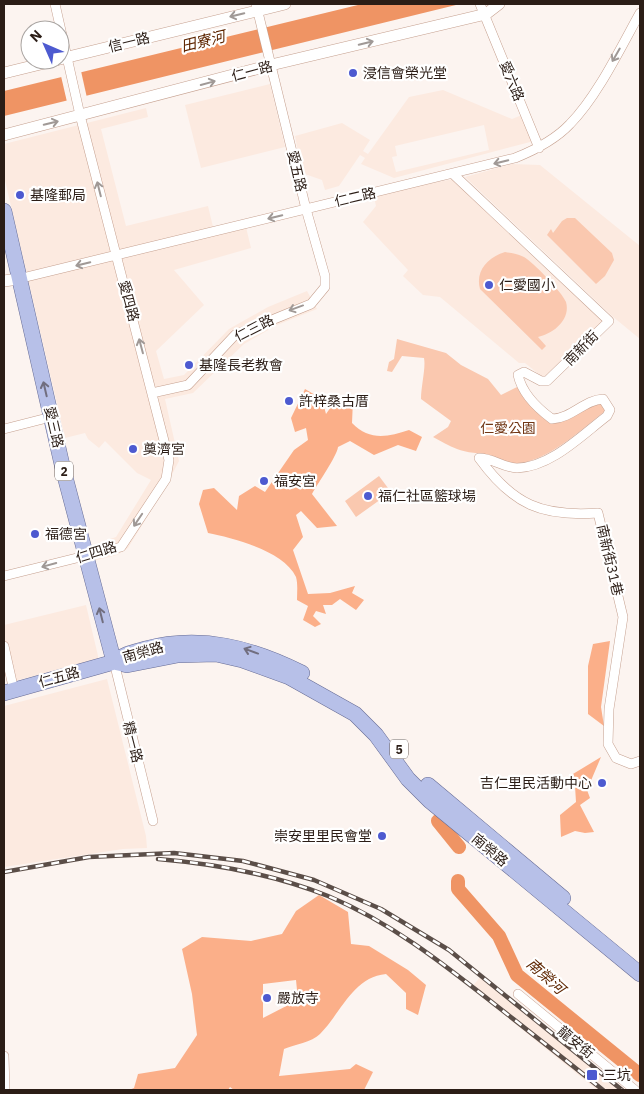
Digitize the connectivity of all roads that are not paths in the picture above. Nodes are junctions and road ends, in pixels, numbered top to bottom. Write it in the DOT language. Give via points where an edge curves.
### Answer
graph roads {
  1 [pos="56,4"];
  2 [pos="284,4"];
  3 [pos="499,4"];
  4 [pos="256,7"];
  5 [pos="483,9"];
  6 [pos="640,13"];
  7 [pos="58,20"];
  8 [pos="70,57"];
  9 [pos="271,65"];
  10 [pos="20,69"];
  11 [pos="66,70"];
  12 [pos="4,73"];
  13 [pos="80,115"];
  14 [pos="4,135"];
  15 [pos="539,148"];
  16 [pos="453,174"];
  17 [pos="306,209"];
  18 [pos="4,211"];
  19 [pos="4,236"];
  20 [pos="116,256"];
  21 [pos="325,276"];
  22 [pos="11,280"];
  23 [pos="152,394"];
  24 [pos="603,399"];
  25 [pos="51,417"];
  26 [pos="4,429"];
  27 [pos="161,486"];
  28 [pos="86,556"];
  29 [pos="4,576"];
  30 [pos="4,646"];
  31 [pos="114,662"];
  32 [pos="9,692"];
  33 [pos="640,761"];
  34 [pos="153,821"];
  35 [pos="640,963"];
  36 [pos="640,974"];
  37 [pos="518,994"];
  38 [pos="4,1056"];
  39 [pos="5,1090"];
  40 [pos="635,1090"];
  1 -- 7 [label="street, 愛四路"];
  2 -- 4 [label="street, 信一路"];
  3 -- 5 [label="street, 仁一路"];
  4 -- 8 [label="street, 信一路, one-way"];
  4 -- 9 [label="street, 愛五路"];
  9 -- 5 [label="street, 仁一路, one-way"];
  5 -- 15 [label="street, 愛六路"];
  6 -- 15 [label="street, 仁二路, one-way" via="601,81 571,124"];
  13 -- 9 [label="street, 仁一路, one-way"];
  9 -- 17 [label="street, 愛五路"];
  10 -- 12 [label="street, 信一路"];
  11 -- 13 [label="street, 愛四路"];
  14 -- 13 [label="street, 仁一路, one-way"];
  20 -- 13 [label="street, 愛四路, one-way"];
  15 -- 16 [label="street, 仁二路, one-way" via="515,158"];
  16 -- 17 [label="street, 仁二路"];
  16 -- 24 [label="street, 南新街" via="609,321 548,381 524,372 518,375 520,385 552,419 561,419 595,399"];
  17 -- 20 [label="street, 仁二路, one-way"];
  17 -- 21 [label="street, 愛五路"];
  18 -- 22 [label="main road, 愛三路 / 2"];
  19 -- 22 [label="main road, 愛三路 / 2" via="13,271"];
  20 -- 22 [label="street, 仁二路, one-way"];
  23 -- 20 [label="street, 愛四路, one-way"];
  21 -- 23 [label="street, 仁三路, one-way" via="325,287 311,304 235,334 188,385"];
  25 -- 22 [label="main road, 愛三路 / 2, one-way"];
  23 -- 27 [label="street, 愛四路" via="169,460 166,479"];
  24 -- 33 [label="street, 南新街31巷" via="610,410 607,416 559,453 536,464 516,468 479,458 506,492 529,504 553,513 598,513 623,617 607,731 608,744 616,758 631,764"];
  25 -- 26 [label="street"];
  25 -- 28 [label="main road, 愛三路 / 2"];
  27 -- 28 [label="street, 仁四路, one-way" via="120,547"];
  28 -- 29 [label="street, 仁四路, one-way"];
  31 -- 28 [label="main road, 愛三路 / 2, one-way"];
  30 -- 32 [label="street"];
  31 -- 32 [label="main road, 仁五路"];
  31 -- 34 [label="street, 精一路"];
  35 -- 31 [label="main road, 南榮路 / 5, one-way" via="427,785 374,717 328,686 266,657 217,643 154,646 125,654"];
  31 -- 36 [label="main road, 南榮路 / 5" via="127,665 178,655 216,654 264,668 319,692 367,725 408,780 430,801"];
  37 -- 40 [label="street, 龍安街"];
  38 -- 39 [label="street"];
}
